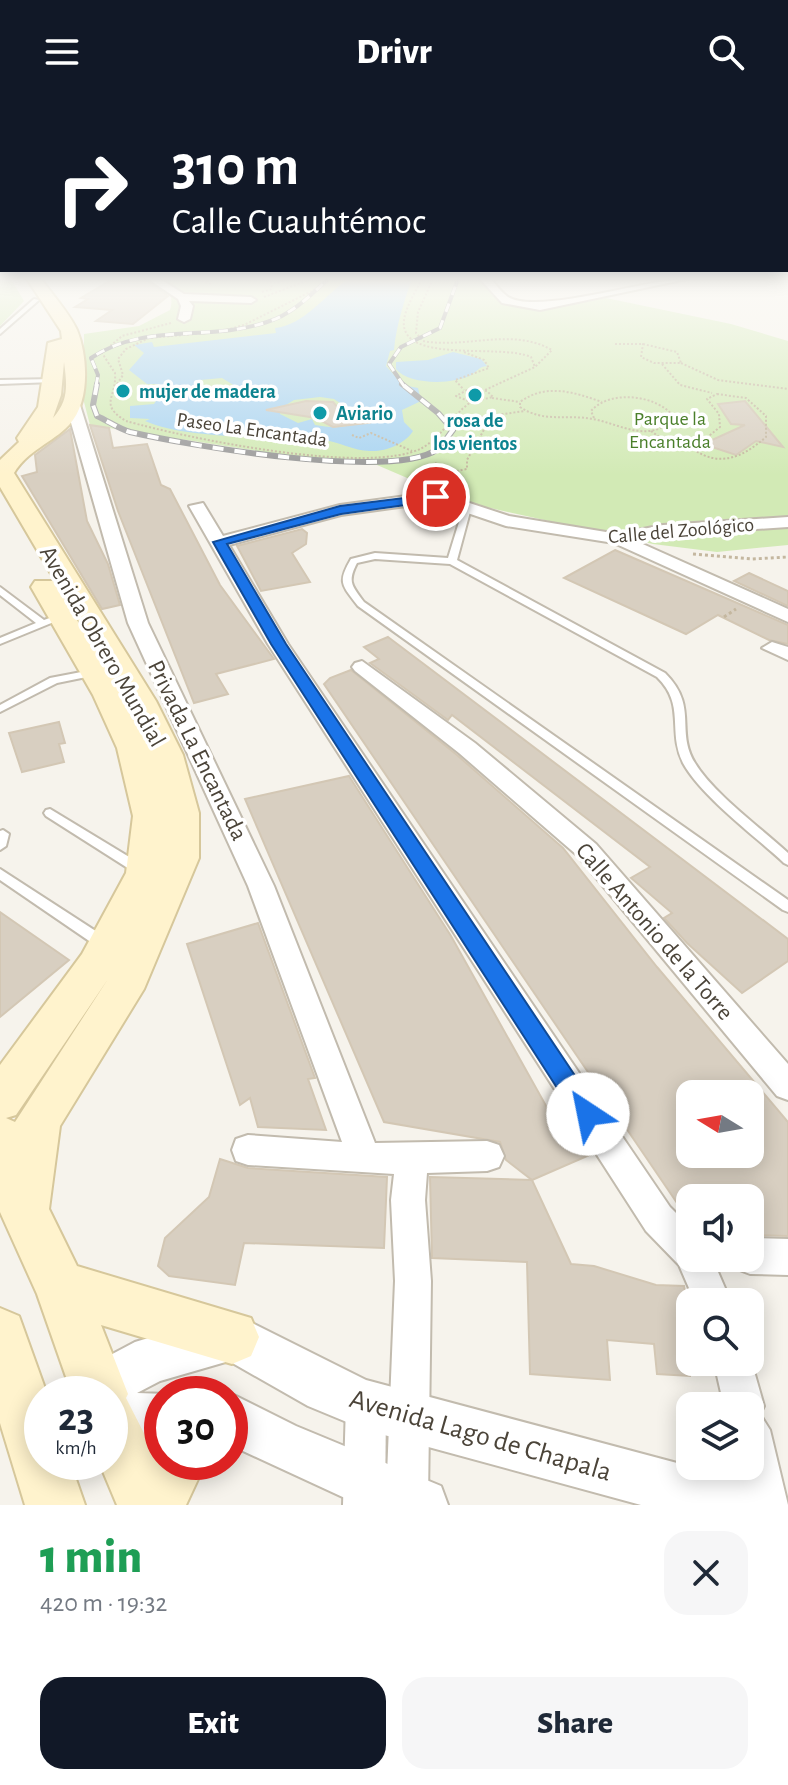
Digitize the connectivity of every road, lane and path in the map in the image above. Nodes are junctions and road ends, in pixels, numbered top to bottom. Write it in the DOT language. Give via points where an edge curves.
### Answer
graph roads {
  1 [pos="57,344"];
  2 [pos="71,344"];
  3 [pos="108,344"];
  4 [pos="132,344"];
  5 [pos="418,344"];
  6 [pos="445,344"];
  7 [pos="479,344"];
  8 [pos="540,344"];
  9 [pos="643,344"];
  10 [pos="646,344"];
  11 [pos="432,348"];
  12 [pos="681,363"];
  13 [pos="662,364"];
  14 [pos="535,367"];
  15 [pos="53,380"];
  16 [pos="0,382"];
  17 [pos="114,386"];
  18 [pos="788,389"];
  19 [pos="464,390"];
  20 [pos="485,390"];
  21 [pos="717,394"];
  22 [pos="492,398"];
  23 [pos="471,402"];
  24 [pos="520,402"];
  25 [pos="602,402"];
  26 [pos="525,411"];
  27 [pos="594,418"];
  28 [pos="70,419"];
  29 [pos="650,430"];
  30 [pos="352,435"];
  31 [pos="693,445"];
  32 [pos="414,451"];
  33 [pos="0,455"];
  34 [pos="435,463"];
  35 [pos="197,506"];
  36 [pos="467,508"];
  37 [pos="0,510"];
  38 [pos="788,522"];
  39 [pos="618,539"];
  40 [pos="220,542"];
  41 [pos="643,550"];
  42 [pos="788,557"];
  43 [pos="452,561"];
  44 [pos="0,590"];
  45 [pos="788,616"];
  46 [pos="52,620"];
  47 [pos="0,641"];
  48 [pos="362,667"];
  49 [pos="107,669"];
  50 [pos="0,709"];
  51 [pos="50,813"];
  52 [pos="788,860"];
  53 [pos="144,873"];
  54 [pos="0,874"];
  55 [pos="788,907"];
  56 [pos="106,945"];
  57 [pos="17,1058"];
  58 [pos="788,1086"];
  59 [pos="8,1131"];
  60 [pos="248,1150"];
  61 [pos="487,1156"];
  62 [pos="412,1157"];
  63 [pos="365,1159"];
  64 [pos="676,1238"];
  65 [pos="764,1256"];
  66 [pos="788,1257"];
  67 [pos="60,1287"];
  68 [pos="0,1335"];
  69 [pos="232,1337"];
  70 [pos="91,1376"];
  71 [pos="128,1380"];
  72 [pos="24,1403"];
  73 [pos="389,1412"];
  74 [pos="248,1428"];
  75 [pos="128,1463"];
  76 [pos="165,1480"];
  77 [pos="763,1480"];
  78 [pos="393,1499"];
  79 [pos="147,1505"];
  80 [pos="156,1505"];
  81 [pos="755,1505"];
  82 [pos="769,1505"];
  1 -- 15 [label="main road"];
  2 -- 28 [label="main road" via="77,390"];
  3 -- 17 [label="path, Paseo La Encantada" via="102,353 115,370"];
  4 -- 17 [label="path" via="118,359 122,381"];
  5 -- 11 [label="path"];
  6 -- 7 [label="path"];
  8 -- 14 [label="path" via="552,350"];
  9 -- 13 [label="path" via="641,357"];
  10 -- 12 [label="path" via="670,347"];
  11 -- 14 [label="path" via="513,350 531,357"];
  11 -- 19 [label="path" via="465,352 488,364 489,368 455,380"];
  12 -- 13 [label="path"];
  12 -- 18 [label="path" via="718,380"];
  13 -- 21 [label="path" via="680,385"];
  14 -- 20 [label="path"];
  15 -- 16 [label="lane"];
  15 -- 33 [label="main road" via="40,425"];
  17 -- 32 [label="path, Paseo La Encantada" via="112,413 136,427 363,458"];
  19 -- 20 [label="path"];
  19 -- 23 [label="path" via="456,396"];
  20 -- 22 [label="path"];
  21 -- 31 [label="path" via="707,399 719,414 720,427"];
  21 -- 31 [label="path" via="746,398 760,409 768,424 766,437 753,450 724,461 697,453"];
  22 -- 23 [label="path"];
  22 -- 24 [label="path"];
  23 -- 32 [label="path, Paseo La Encantada" via="434,443"];
  24 -- 25 [label="path" via="538,392 559,390"];
  24 -- 26 [label="path"];
  25 -- 27 [label="path" via="592,408"];
  25 -- 29 [label="path" via="642,400 670,410 673,421"];
  26 -- 27 [label="path" via="549,420"];
  26 -- 34 [label="path" via="482,417 486,426 467,469 452,472"];
  27 -- 29 [label="path" via="615,428"];
  28 -- 49 [label="main road, Avenida Obrero Mundial" via="14,455 3,473"];
  28 -- 63 [label="street, Privada La Encantada" via="138,623 261,886"];
  29 -- 31 [label="path" via="665,441"];
  30 -- 32 [label="path" via="371,433"];
  35 -- 40 [label="street"];
  36 -- 39 [label="street, Calle del Zoológico" via="506,521"];
  36 -- 40 [label="street, Calle del Zoológico" via="436,497 340,510"];
  36 -- 43 [label="lane"];
  37 -- 46 [label="main road, Avenida Obrero Mundial"];
  38 -- 39 [label="street, Calle del Zoológico" via="663,530"];
  39 -- 41 [label="street"];
  40 -- 64 [label="street" via="278,644 447,905 658,1219"];
  41 -- 42 [label="path"];
  41 -- 45 [label="street"];
  43 -- 52 [label="lane" via="676,686 681,704 679,745 691,767"];
  43 -- 55 [label="lane" via="375,556 354,561 346,576 348,587 373,613"];
  44 -- 46 [label="lane"];
  46 -- 47 [label="lane"];
  46 -- 49 [label="main road, Avenida Obrero Mundial"];
  48 -- 58 [label="street, Calle Antonio de la Torre" via="587,850"];
  49 -- 50 [label="lane" via="54,680"];
  49 -- 53 [label="main road, Avenida Obrero Mundial" via="150,816"];
  49 -- 59 [label="main road, Avenida Obrero Mundial" via="167,755 182,813 181,858 124,989"];
  51 -- 53 [label="lane"];
  53 -- 56 [label="main road, Avenida Obrero Mundial"];
  54 -- 56 [label="lane"];
  56 -- 57 [label="main road, Avenida Obrero Mundial"];
  57 -- 59 [label="main road, Avenida Obrero Mundial"];
  59 -- 67 [label="main road" via="24,1211"];
  60 -- 63 [label="street"];
  61 -- 62 [label="street"];
  62 -- 63 [label="street"];
  62 -- 73 [label="street" via="408,1200 413,1281"];
  65 -- 66 [label="street"];
  67 -- 69 [label="main road"];
  67 -- 70 [label="main road"];
  68 -- 72 [label="main road"];
  69 -- 71 [label="street" via="152,1359"];
  69 -- 73 [label="street, Avenida Lago de Chapala" via="325,1389"];
  73 -- 78 [label="street"];
  73 -- 81 [label="street, Avenida Lago de Chapala" via="722,1501"];
  74 -- 78 [label="street"];
  75 -- 79 [label="main road"];
  76 -- 80 [label="main road"];
  77 -- 82 [label="street"];
}
